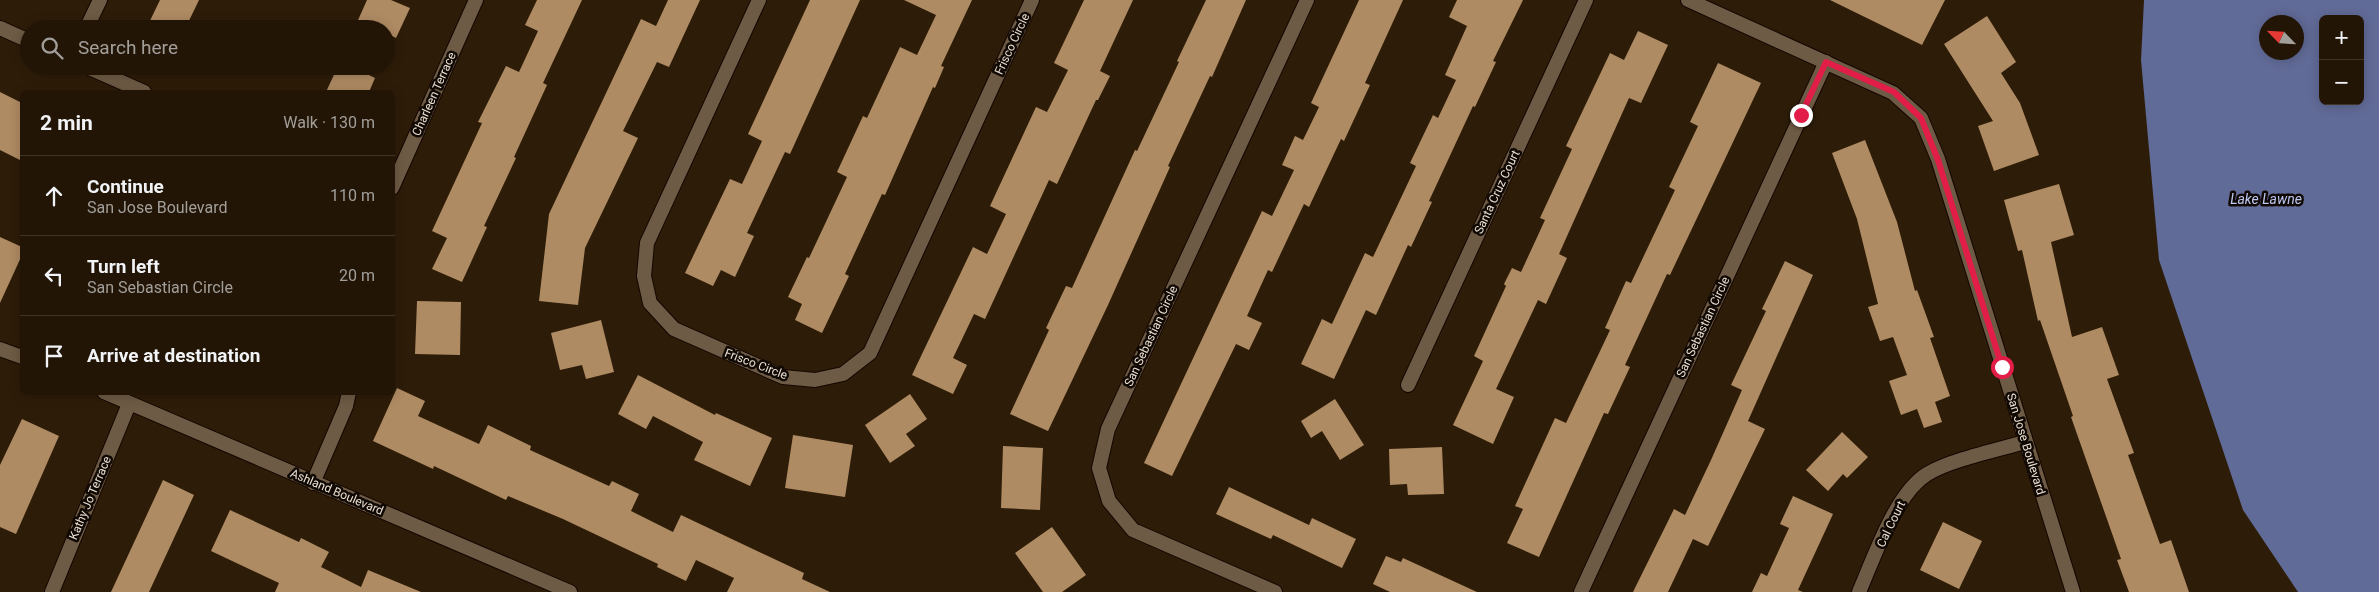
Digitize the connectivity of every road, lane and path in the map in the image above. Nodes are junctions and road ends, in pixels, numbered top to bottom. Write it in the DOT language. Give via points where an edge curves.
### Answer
graph roads {
  1 [pos="100,0"];
  2 [pos="476,0"];
  3 [pos="759,0"];
  4 [pos="1032,0"];
  5 [pos="1307,0"];
  6 [pos="1586,0"];
  7 [pos="1688,0"];
  8 [pos="90,20"];
  9 [pos="0,28"];
  10 [pos="20,37"];
  11 [pos="1826,62"];
  12 [pos="105,75"];
  13 [pos="139,90"];
  14 [pos="395,181"];
  15 [pos="0,349"];
  16 [pos="20,356"];
  17 [pos="1408,385"];
  18 [pos="110,395"];
  19 [pos="349,395"];
  20 [pos="129,404"];
  21 [pos="2025,442"];
  22 [pos="314,483"];
  23 [pos="52,592"];
  24 [pos="570,592"];
  25 [pos="1275,592"];
  26 [pos="1581,592"];
  27 [pos="1859,592"];
  28 [pos="2073,592"];
  1 -- 8 [label="street"];
  2 -- 14 [label="street, Charleen Terrace"];
  3 -- 4 [label="street, Frisco Circle" via="647,243 644,276 650,303 674,330 783,377 815,380 842,374 870,354"];
  5 -- 25 [label="street, San Sebastian Circle" via="1108,428 1099,468 1109,501 1133,530"];
  6 -- 17 [label="street, Santa Cruz Court"];
  7 -- 11 [label="street, San Jose Boulevard"];
  9 -- 10 [label="street"];
  11 -- 21 [label="street, San Jose Boulevard" via="1894,92 1921,118 1938,160"];
  11 -- 26 [label="street, San Sebastian Circle"];
  12 -- 13 [label="street"];
  15 -- 16 [label="street"];
  18 -- 20 [label="street, Ashland Boulevard"];
  19 -- 22 [label="street"];
  20 -- 22 [label="street, Ashland Boulevard"];
  20 -- 23 [label="street, Kathy Jo Terrace"];
  21 -- 27 [label="street, Cal Court" via="1926,474 1900,501"];
  21 -- 28 [label="street, San Jose Boulevard"];
  22 -- 24 [label="street, Ashland Boulevard"];
}
